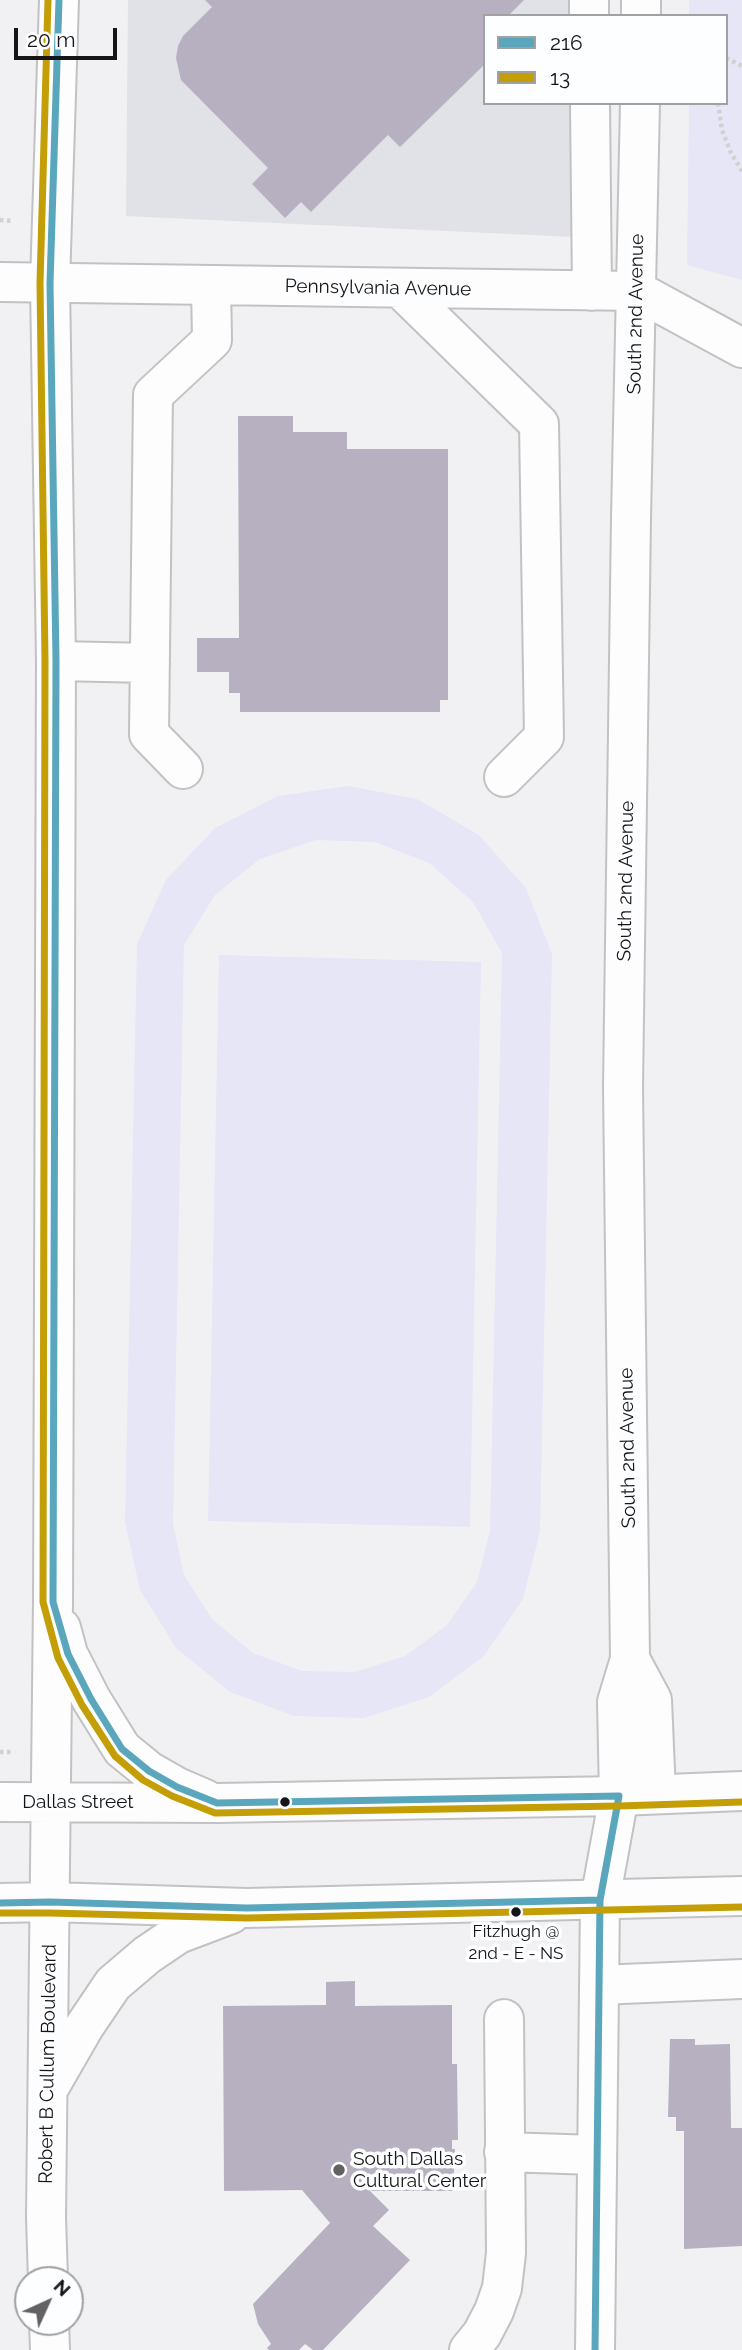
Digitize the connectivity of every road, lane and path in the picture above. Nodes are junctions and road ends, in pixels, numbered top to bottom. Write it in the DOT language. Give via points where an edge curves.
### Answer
graph roads {
  1 [pos="59,0"];
  2 [pos="590,105"];
  3 [pos="640,105"];
  4 [pos="719,105"];
  5 [pos="742,171"];
  6 [pos="0,220"];
  7 [pos="13,220"];
  8 [pos="0,282"];
  9 [pos="50,283"];
  10 [pos="211,285"];
  11 [pos="400,288"];
  12 [pos="592,291"];
  13 [pos="638,291"];
  14 [pos="742,348"];
  15 [pos="56,661"];
  16 [pos="150,663"];
  17 [pos="183,769"];
  18 [pos="505,777"];
  19 [pos="53,1602"];
  20 [pos="631,1659"];
  21 [pos="0,1752"];
  22 [pos="12,1752"];
  23 [pos="742,1791"];
  24 [pos="656,1794"];
  25 [pos="619,1796"];
  26 [pos="51,1801"];
  27 [pos="0,1802"];
  28 [pos="217,1803"];
  29 [pos="742,1896"];
  30 [pos="600,1900"];
  31 [pos="50,1902"];
  32 [pos="0,1903"];
  33 [pos="247,1908"];
  34 [pos="742,1979"];
  35 [pos="599,1985"];
  36 [pos="504,2019"];
  37 [pos="48,2091"];
  38 [pos="504,2152"];
  39 [pos="596,2155"];
  40 [pos="48,2266"];
  41 [pos="469,2350"];
  42 [pos="595,2350"];
  1 -- 9 [label="main road, Robert B Cullum Boulevard"];
  2 -- 12 [label="main road"];
  3 -- 13 [label="main road, South 2nd Avenue"];
  4 -- 5 [label="path" via="722,130"];
  6 -- 7 [label="path"];
  8 -- 9 [label="main road, Pennsylvania Avenue"];
  9 -- 10 [label="main road, Pennsylvania Avenue"];
  9 -- 15 [label="main road, Robert B Cullum Boulevard"];
  10 -- 11 [label="main road, Pennsylvania Avenue"];
  10 -- 16 [label="main road" via="212,340 153,395"];
  11 -- 12 [label="main road, Pennsylvania Avenue"];
  11 -- 18 [label="main road" via="539,424 544,737"];
  12 -- 13 [label="main road, Pennsylvania Avenue"];
  13 -- 14 [label="main road, Pennsylvania Avenue"];
  13 -- 20 [label="main road, South 2nd Avenue" via="623,1087"];
  15 -- 16 [label="main road"];
  15 -- 19 [label="main road, Robert B Cullum Boulevard"];
  16 -- 17 [label="main road" via="149,734"];
  19 -- 26 [label="main road, Robert B Cullum Boulevard"];
  19 -- 28 [label="main road" via="68,1654 122,1749 177,1787"];
  20 -- 24 [label="main road, South 2nd Avenue" via="652,1700"];
  20 -- 25 [label="main road, South 2nd Avenue" via="617,1702"];
  21 -- 22 [label="path"];
  23 -- 24 [label="main road, Dallas Street"];
  24 -- 25 [label="main road, Dallas Street"];
  25 -- 28 [label="main road, Dallas Street"];
  25 -- 30 [label="main road, South 2nd Avenue"];
  26 -- 27 [label="main road, Dallas Street"];
  26 -- 28 [label="main road, Dallas Street"];
  26 -- 31 [label="main road, Robert B Cullum Boulevard"];
  29 -- 30 [label="main road"];
  30 -- 33 [label="main road"];
  30 -- 35 [label="main road, South 2nd Avenue"];
  31 -- 32 [label="main road"];
  31 -- 33 [label="main road"];
  31 -- 37 [label="main road, Robert B Cullum Boulevard"];
  33 -- 37 [label="main road" via="178,1934 113,1984"];
  34 -- 35 [label="main road"];
  35 -- 39 [label="main road, South 2nd Avenue"];
  36 -- 38 [label="main road"];
  37 -- 40 [label="main road, Robert B Cullum Boulevard"];
  38 -- 39 [label="main road"];
  38 -- 41 [label="main road" via="502,2288 488,2322"];
  39 -- 42 [label="main road, South 2nd Avenue"];
}
